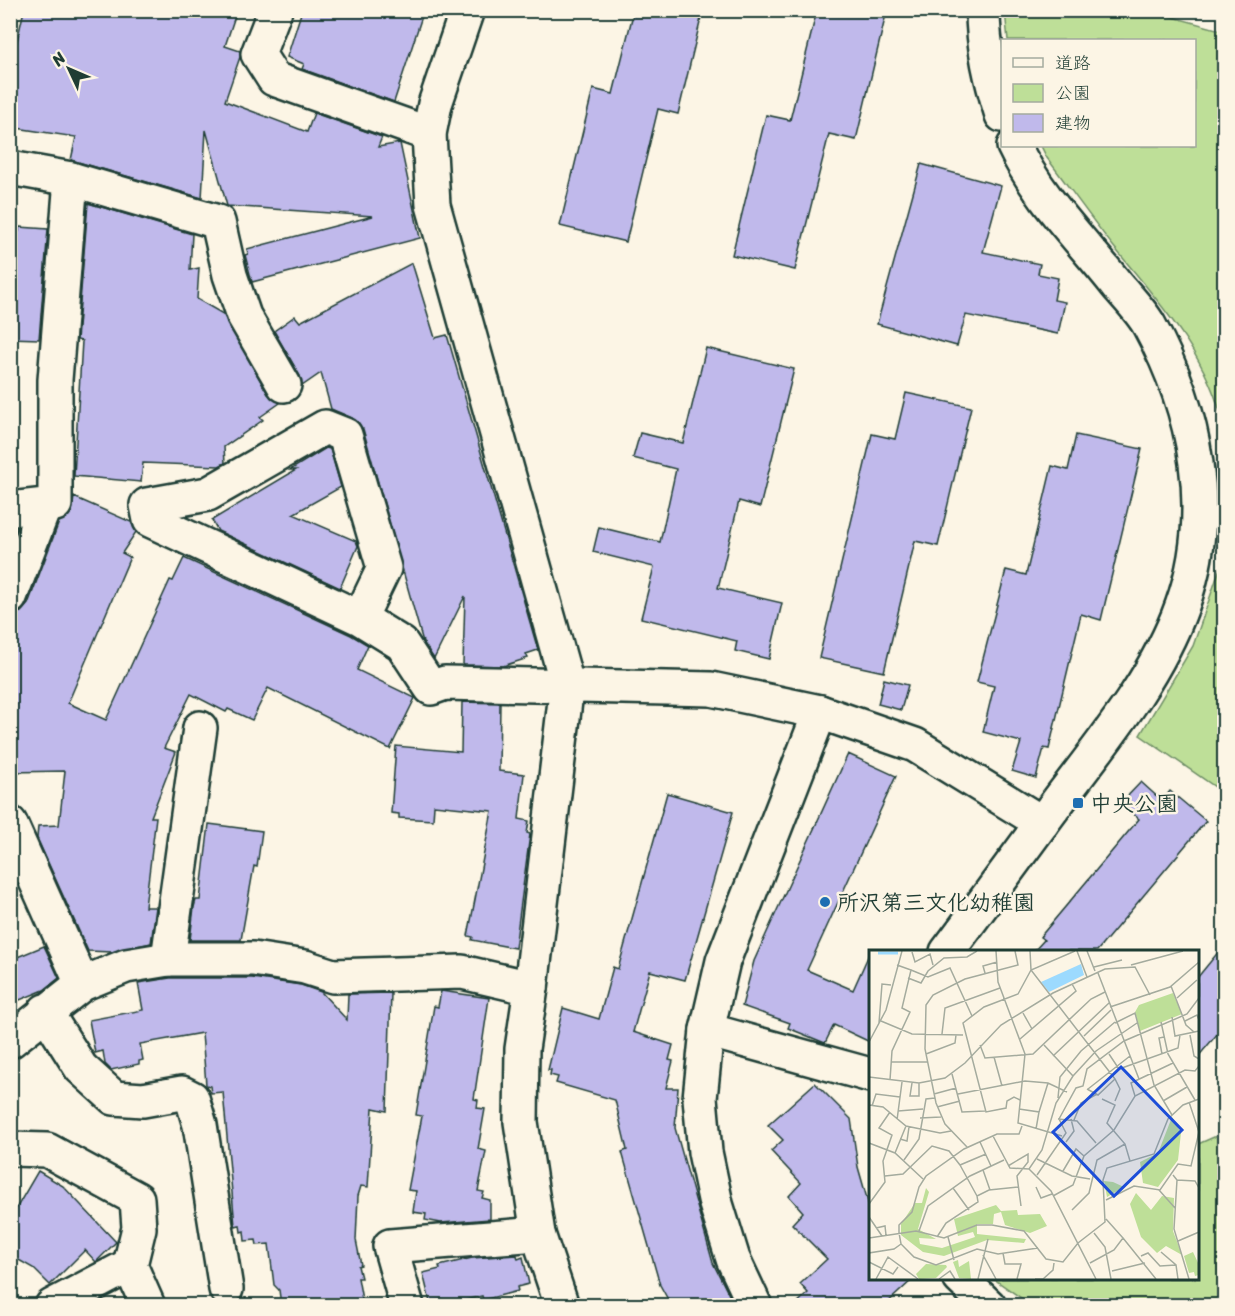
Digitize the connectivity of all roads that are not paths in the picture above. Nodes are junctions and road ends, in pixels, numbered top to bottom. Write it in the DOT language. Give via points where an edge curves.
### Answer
graph roads {
  1 [pos="275,10"];
  2 [pos="467,10"];
  3 [pos="983,10"];
  4 [pos="1001,111"];
  5 [pos="429,134"];
  6 [pos="1014,147"];
  7 [pos="10,168"];
  8 [pos="71,179"];
  9 [pos="284,385"];
  10 [pos="45,505"];
  11 [pos="10,509"];
  12 [pos="10,597"];
  13 [pos="360,618"];
  14 [pos="567,684"];
  15 [pos="820,712"];
  16 [pos="200,728"];
  17 [pos="10,823"];
  18 [pos="1042,823"];
  19 [pos="949,950"];
  20 [pos="168,959"];
  21 [pos="82,984"];
  22 [pos="531,988"];
  23 [pos="45,1011"];
  24 [pos="707,1030"];
  25 [pos="10,1041"];
  26 [pos="869,1075"];
  27 [pos="10,1149"];
  28 [pos="538,1234"];
  29 [pos="130,1265"];
  30 [pos="962,1280"];
  31 [pos="226,1289"];
  32 [pos="52,1305"];
  33 [pos="148,1305"];
  34 [pos="406,1305"];
  35 [pos="562,1305"];
  36 [pos="755,1305"];
  37 [pos="989,1305"];
  1 -- 5 [label="street" via="258,54 273,79"];
  2 -- 5 [label="street" via="435,104"];
  3 -- 4 [label="street" via="989,69"];
  5 -- 14 [label="street" via="433,205"];
  6 -- 18 [label="street" via="1047,202 1153,333 1173,373 1190,423 1200,511 1182,607 1154,664 1116,724"];
  7 -- 8 [label="street"];
  8 -- 9 [label="street" via="218,222 244,316"];
  8 -- 10 [label="street" via="55,380 55,504"];
  10 -- 11 [label="street"];
  10 -- 12 [label="street"];
  13 -- 13 [label="street" via="150,520 147,505 208,494 325,427 345,435 384,568"];
  13 -- 14 [label="street" via="402,644 431,688 445,683"];
  14 -- 15 [label="street" via="711,689"];
  14 -- 22 [label="street"];
  15 -- 18 [label="street" via="915,745"];
  15 -- 24 [label="street" via="723,960"];
  16 -- 20 [label="street"];
  17 -- 21 [label="street"];
  18 -- 19 [label="street"];
  20 -- 21 [label="street" via="126,966"];
  20 -- 22 [label="street" via="254,959 333,976 462,972"];
  21 -- 23 [label="street"];
  22 -- 28 [label="street" via="522,1049 521,1122"];
  23 -- 25 [label="street"];
  23 -- 31 [label="street" via="81,1068 114,1098 143,1100 182,1093 192,1098 200,1125"];
  24 -- 26 [label="street"];
  24 -- 36 [label="street" via="700,1098 705,1152 733,1259"];
  27 -- 29 [label="street" via="47,1150 137,1199 139,1228"];
  28 -- 34 [label="street" via="390,1246"];
  28 -- 35 [label="street"];
  29 -- 32 [label="street"];
  29 -- 33 [label="street"];
  30 -- 37 [label="street"];
}
